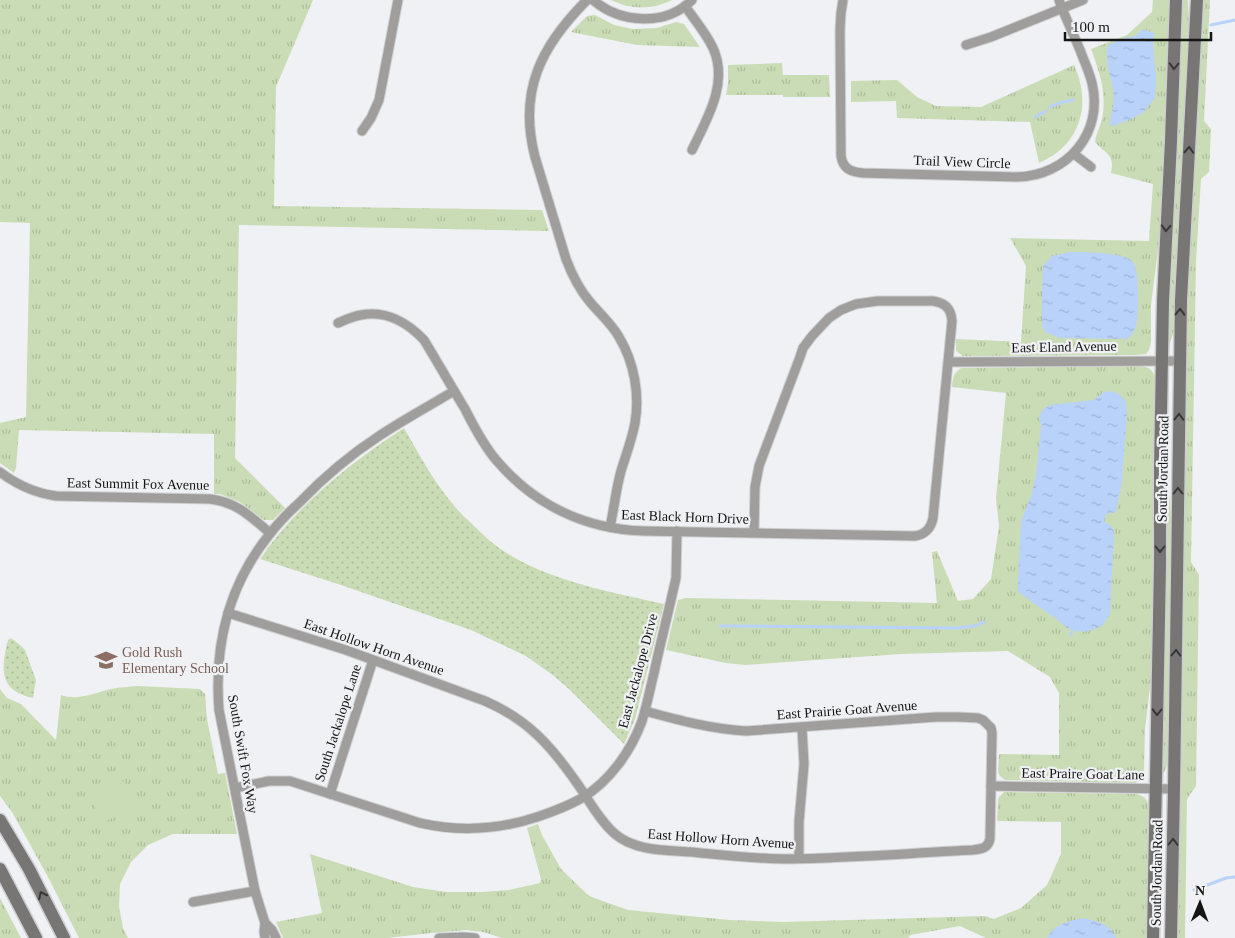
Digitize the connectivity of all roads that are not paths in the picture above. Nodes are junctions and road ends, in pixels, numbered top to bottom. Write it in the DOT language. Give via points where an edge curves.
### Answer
graph roads {
  1 [pos="398,0"];
  2 [pos="587,0"];
  3 [pos="593,0"];
  4 [pos="843,0"];
  5 [pos="1083,0"];
  6 [pos="1176,0"];
  7 [pos="1197,0"];
  8 [pos="688,3"];
  9 [pos="1060,4"];
  10 [pos="966,45"];
  11 [pos="362,131"];
  12 [pos="692,150"];
  13 [pos="1074,154"];
  14 [pos="1091,166"];
  15 [pos="957,301"];
  16 [pos="948,308"];
  17 [pos="338,323"];
  18 [pos="1161,360"];
  19 [pos="1180,361"];
  20 [pos="949,362"];
  21 [pos="454,391"];
  22 [pos="0,472"];
  23 [pos="610,528"];
  24 [pos="677,531"];
  25 [pos="270,533"];
  26 [pos="754,533"];
  27 [pos="228,613"];
  28 [pos="372,660"];
  29 [pos="645,711"];
  30 [pos="994,716"];
  31 [pos="987,723"];
  32 [pos="802,728"];
  33 [pos="991,786"];
  34 [pos="235,788"];
  35 [pos="1155,789"];
  36 [pos="1174,789"];
  37 [pos="330,794"];
  38 [pos="585,796"];
  39 [pos="0,820"];
  40 [pos="799,858"];
  41 [pos="0,869"];
  42 [pos="255,891"];
  43 [pos="193,902"];
  44 [pos="264,923"];
  45 [pos="36,938"];
  46 [pos="64,938"];
  47 [pos="265,938"];
  48 [pos="276,938"];
  49 [pos="439,938"];
  50 [pos="475,938"];
  51 [pos="1153,938"];
  52 [pos="1171,938"];
  1 -- 11 [label="street" via="379,100"];
  2 -- 23 [label="street" via="566,21 545,53 537,70 529,120 533,149 575,281 620,339 635,382 635,423"];
  3 -- 8 [label="street" via="612,13 635,19 661,16"];
  4 -- 13 [label="street, Trail View Circle" via="840,30 842,168 863,173 1025,177 1051,169"];
  5 -- 9 [label="street"];
  6 -- 18 [label="main road, South Jordan Road, one-way"];
  19 -- 7 [label="main road, South Jordan Road, one-way"];
  8 -- 12 [label="street" via="713,48 718,75 713,106"];
  9 -- 10 [label="street" via="991,37"];
  9 -- 13 [label="street, Trail View Circle" via="1088,68 1094,97 1090,125"];
  13 -- 14 [label="street"];
  15 -- 16 [label="street"];
  16 -- 20 [label="street, East Black Horn Drive" via="952,321"];
  16 -- 26 [label="street" via="933,301 871,301 841,310 817,330 800,357 759,466"];
  17 -- 21 [label="street, East Black Horn Drive" via="367,314 403,322 424,340"];
  18 -- 19 [label="street, East Eland Avenue"];
  18 -- 20 [label="street, East Eland Avenue"];
  18 -- 35 [label="main road, South Jordan Road, one-way"];
  36 -- 19 [label="main road, South Jordan Road, one-way"];
  20 -- 26 [label="street, East Black Horn Drive" via="930,535"];
  21 -- 23 [label="street, East Black Horn Drive" via="492,455 523,487 562,512"];
  21 -- 25 [label="street, South Swift Fox Way" via="393,427 346,460 309,492"];
  22 -- 25 [label="street, East Summit Fox Avenue" via="22,486 56,496 222,501 240,508"];
  23 -- 24 [label="street, East Black Horn Drive"];
  24 -- 26 [label="street, East Black Horn Drive"];
  24 -- 29 [label="street, East Jackalope Drive" via="674,591"];
  25 -- 27 [label="street, South Swift Fox Way" via="241,578"];
  27 -- 28 [label="street, East Hollow Horn Avenue"];
  27 -- 34 [label="street, South Swift Fox Way" via="220,648 218,688"];
  28 -- 37 [label="street, South Jackalope Lane"];
  28 -- 38 [label="street, East Hollow Horn Avenue" via="510,713 548,744"];
  29 -- 32 [label="street, East Prairie Goat Avenue" via="726,730"];
  29 -- 38 [label="street, East Jackalope Drive" via="624,756"];
  30 -- 31 [label="street"];
  31 -- 32 [label="street, East Prairie Goat Avenue" via="978,718 936,717"];
  31 -- 33 [label="street" via="992,733"];
  32 -- 40 [label="street" via="804,764"];
  33 -- 35 [label="street, East Praire Goat Lane"];
  33 -- 40 [label="street, East Hollow Horn Avenue" via="989,849"];
  34 -- 37 [label="street, East Jackalope Drive" via="287,781"];
  34 -- 42 [label="street, South Swift Fox Way"];
  35 -- 36 [label="street, East Praire Goat Lane"];
  35 -- 51 [label="main road, South Jordan Road"];
  52 -- 36 [label="main road, South Jordan Road, one-way"];
  37 -- 38 [label="street, East Jackalope Drive" via="420,823 471,829 518,823"];
  38 -- 40 [label="street, East Hollow Horn Avenue" via="607,827 636,845 732,856"];
  46 -- 39 [label="main road, one-way"];
  41 -- 45 [label="main road"];
  42 -- 43 [label="street"];
  42 -- 44 [label="street, South Swift Fox Way"];
  44 -- 47 [label="street, South Swift Fox Way"];
  44 -- 48 [label="street, South Swift Fox Way"];
  49 -- 50 [label="street"];
}
